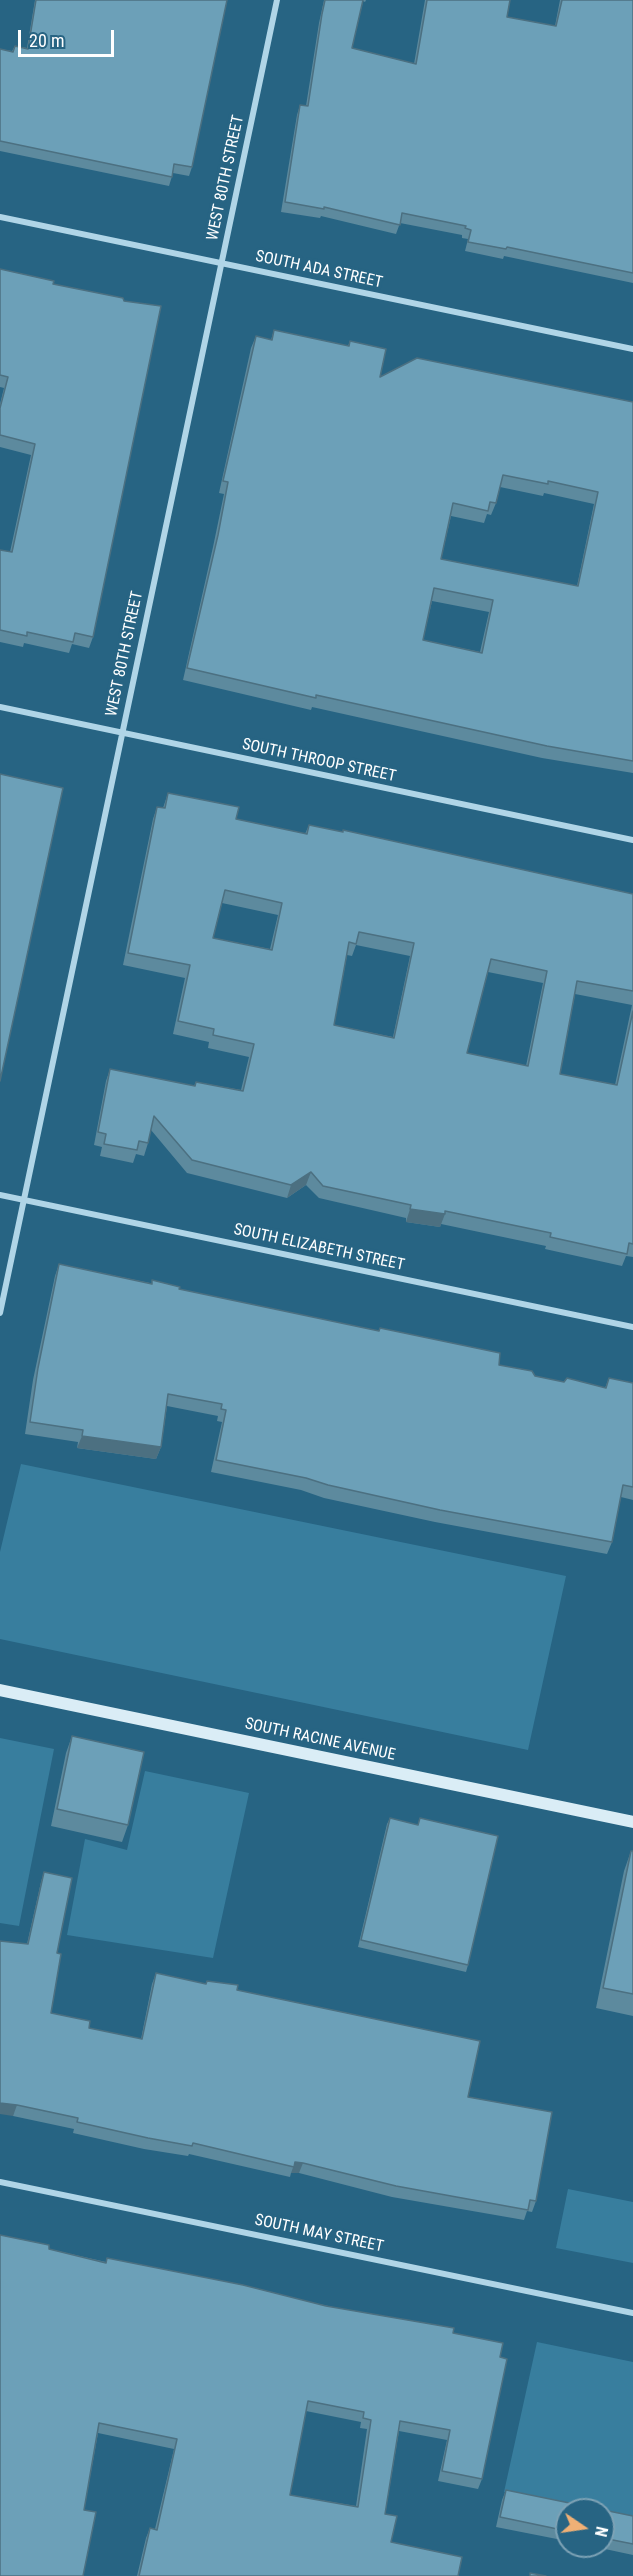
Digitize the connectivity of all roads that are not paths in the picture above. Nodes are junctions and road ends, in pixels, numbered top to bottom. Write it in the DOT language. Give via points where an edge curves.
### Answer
graph roads {
  1 [pos="277,0"];
  2 [pos="0,218"];
  3 [pos="221,264"];
  4 [pos="633,349"];
  5 [pos="0,707"];
  6 [pos="122,733"];
  7 [pos="633,840"];
  8 [pos="0,1195"];
  9 [pos="24,1200"];
  10 [pos="0,1313"];
  11 [pos="633,1328"];
  12 [pos="0,1690"];
  13 [pos="633,1822"];
  14 [pos="0,2182"];
  15 [pos="633,2313"];
  1 -- 3 [label="street, WEST 80TH STREET"];
  2 -- 3 [label="street, SOUTH ADA STREET"];
  3 -- 4 [label="street, SOUTH ADA STREET"];
  3 -- 6 [label="street, WEST 80TH STREET"];
  5 -- 6 [label="street, SOUTH THROOP STREET"];
  6 -- 7 [label="street, SOUTH THROOP STREET"];
  6 -- 9 [label="street, WEST 80TH STREET"];
  8 -- 9 [label="street, SOUTH ELIZABETH STREET"];
  9 -- 10 [label="street, WEST 80TH STREET"];
  9 -- 11 [label="street, SOUTH ELIZABETH STREET"];
  12 -- 13 [label="street, SOUTH RACINE AVENUE"];
  14 -- 15 [label="street, SOUTH MAY STREET"];
}
